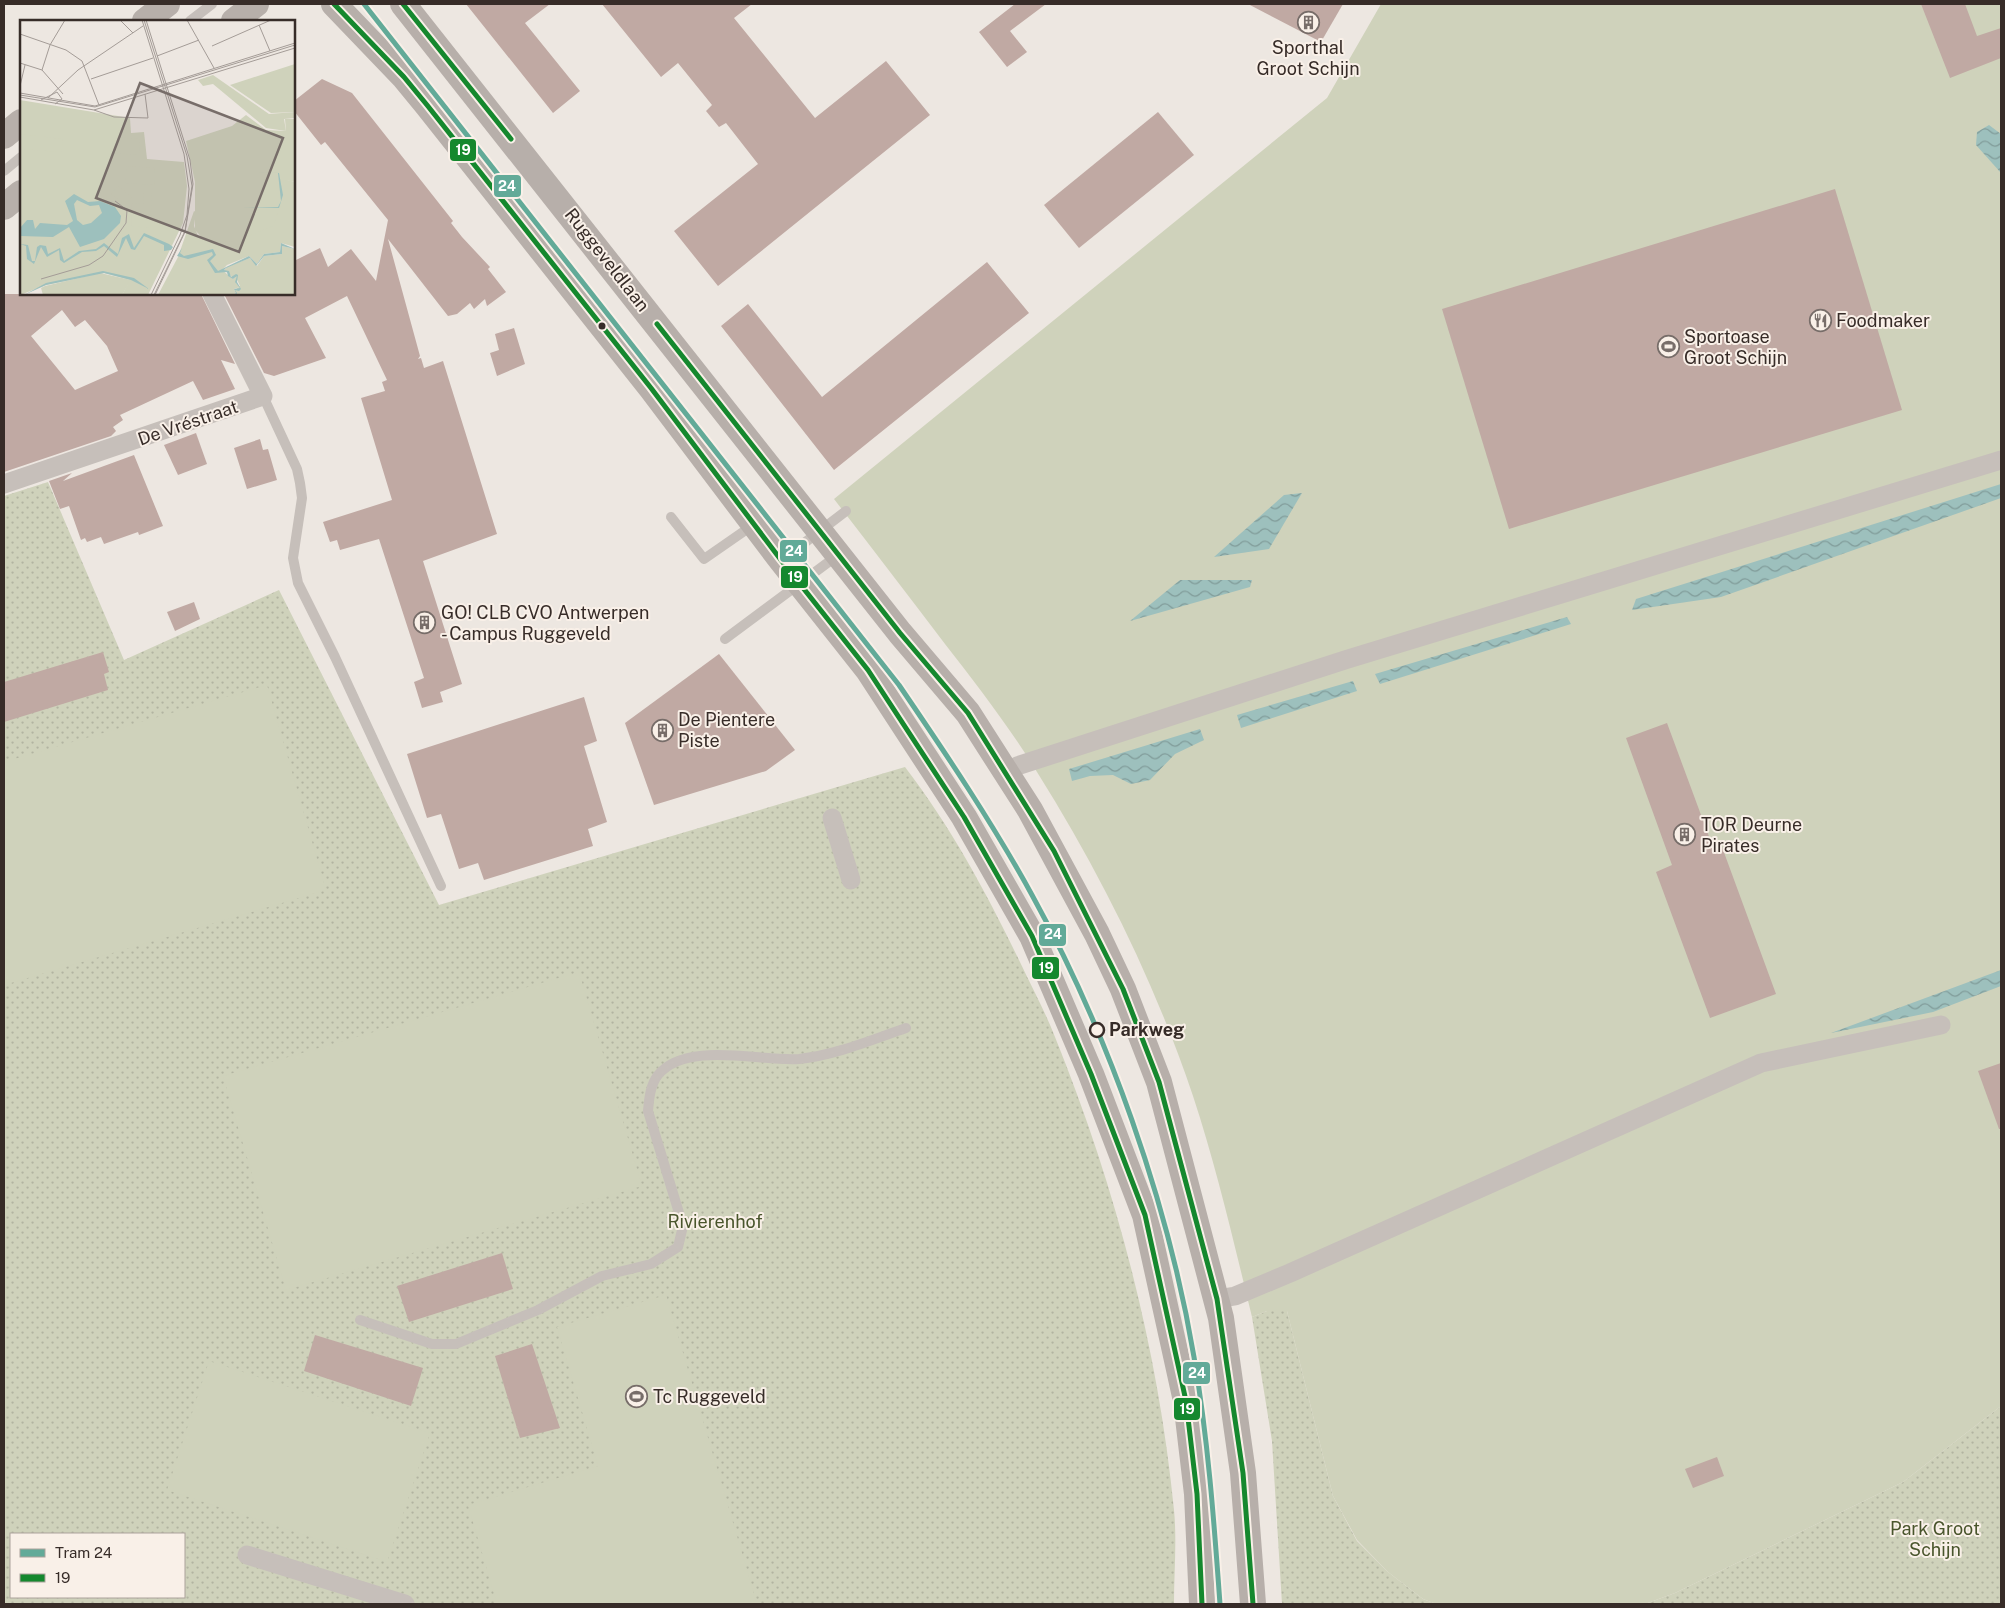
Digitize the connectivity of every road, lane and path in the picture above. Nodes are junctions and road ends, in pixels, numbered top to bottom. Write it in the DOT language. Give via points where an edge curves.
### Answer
graph roads {
  1 [pos="167,4"];
  2 [pos="212,4"];
  3 [pos="256,4"];
  4 [pos="334,4"];
  5 [pos="403,4"];
  6 [pos="146,20"];
  7 [pos="191,20"];
  8 [pos="235,20"];
  9 [pos="20,123"];
  10 [pos="4,136"];
  11 [pos="20,158"];
  12 [pos="4,171"];
  13 [pos="20,194"];
  14 [pos="4,207"];
  15 [pos="212,295"];
  16 [pos="263,396"];
  17 [pos="2001,460"];
  18 [pos="4,484"];
  19 [pos="846,511"];
  20 [pos="671,517"];
  21 [pos="754,525"];
  22 [pos="820,531"];
  23 [pos="838,555"];
  24 [pos="781,560"];
  25 [pos="798,583"];
  26 [pos="724,639"];
  27 [pos="1017,766"];
  28 [pos="832,818"];
  29 [pos="851,880"];
  30 [pos="441,886"];
  31 [pos="1941,1025"];
  32 [pos="906,1028"];
  33 [pos="1218,1300"];
  34 [pos="360,1320"];
  35 [pos="247,1555"];
  36 [pos="405,1604"];
  37 [pos="1202,1604"];
  38 [pos="1252,1604"];
  1 -- 6 [label="street"];
  2 -- 7 [label="lane"];
  3 -- 8 [label="street"];
  4 -- 21 [label="street" via="427,105 646,381"];
  5 -- 22 [label="street, Ruggeveldlaan"];
  9 -- 10 [label="street"];
  11 -- 12 [label="lane"];
  13 -- 14 [label="street"];
  15 -- 16 [label="street, De Vréstraat"];
  16 -- 18 [label="street, De Vréstraat"];
  16 -- 30 [label="lane" via="300,484 302,498 293,558 298,583"];
  17 -- 27 [label="street" via="1348,659"];
  19 -- 22 [label="lane"];
  20 -- 21 [label="lane" via="704,559"];
  21 -- 24 [label="street"];
  22 -- 23 [label="street, Ruggeveldlaan"];
  22 -- 24 [label="lane"];
  23 -- 25 [label="lane"];
  23 -- 33 [label="street, Ruggeveldlaan" via="968,713 1030,810 1097,934 1123,989 1159,1082"];
  24 -- 25 [label="street"];
  25 -- 26 [label="lane"];
  25 -- 37 [label="street" via="868,670 964,817 1032,936 1091,1074 1145,1215 1164,1292 1186,1400 1197,1494"];
  28 -- 29 [label="street"];
  31 -- 33 [label="street" via="1761,1063 1290,1273"];
  32 -- 34 [label="lane" via="844,1049 797,1059 737,1055 688,1058 658,1075 650,1095 648,1112 683,1226 678,1247 651,1264 602,1276 538,1310 456,1344 432,1344"];
  33 -- 38 [label="street, Ruggeveldlaan" via="1243,1473"];
  35 -- 36 [label="street"];
}
